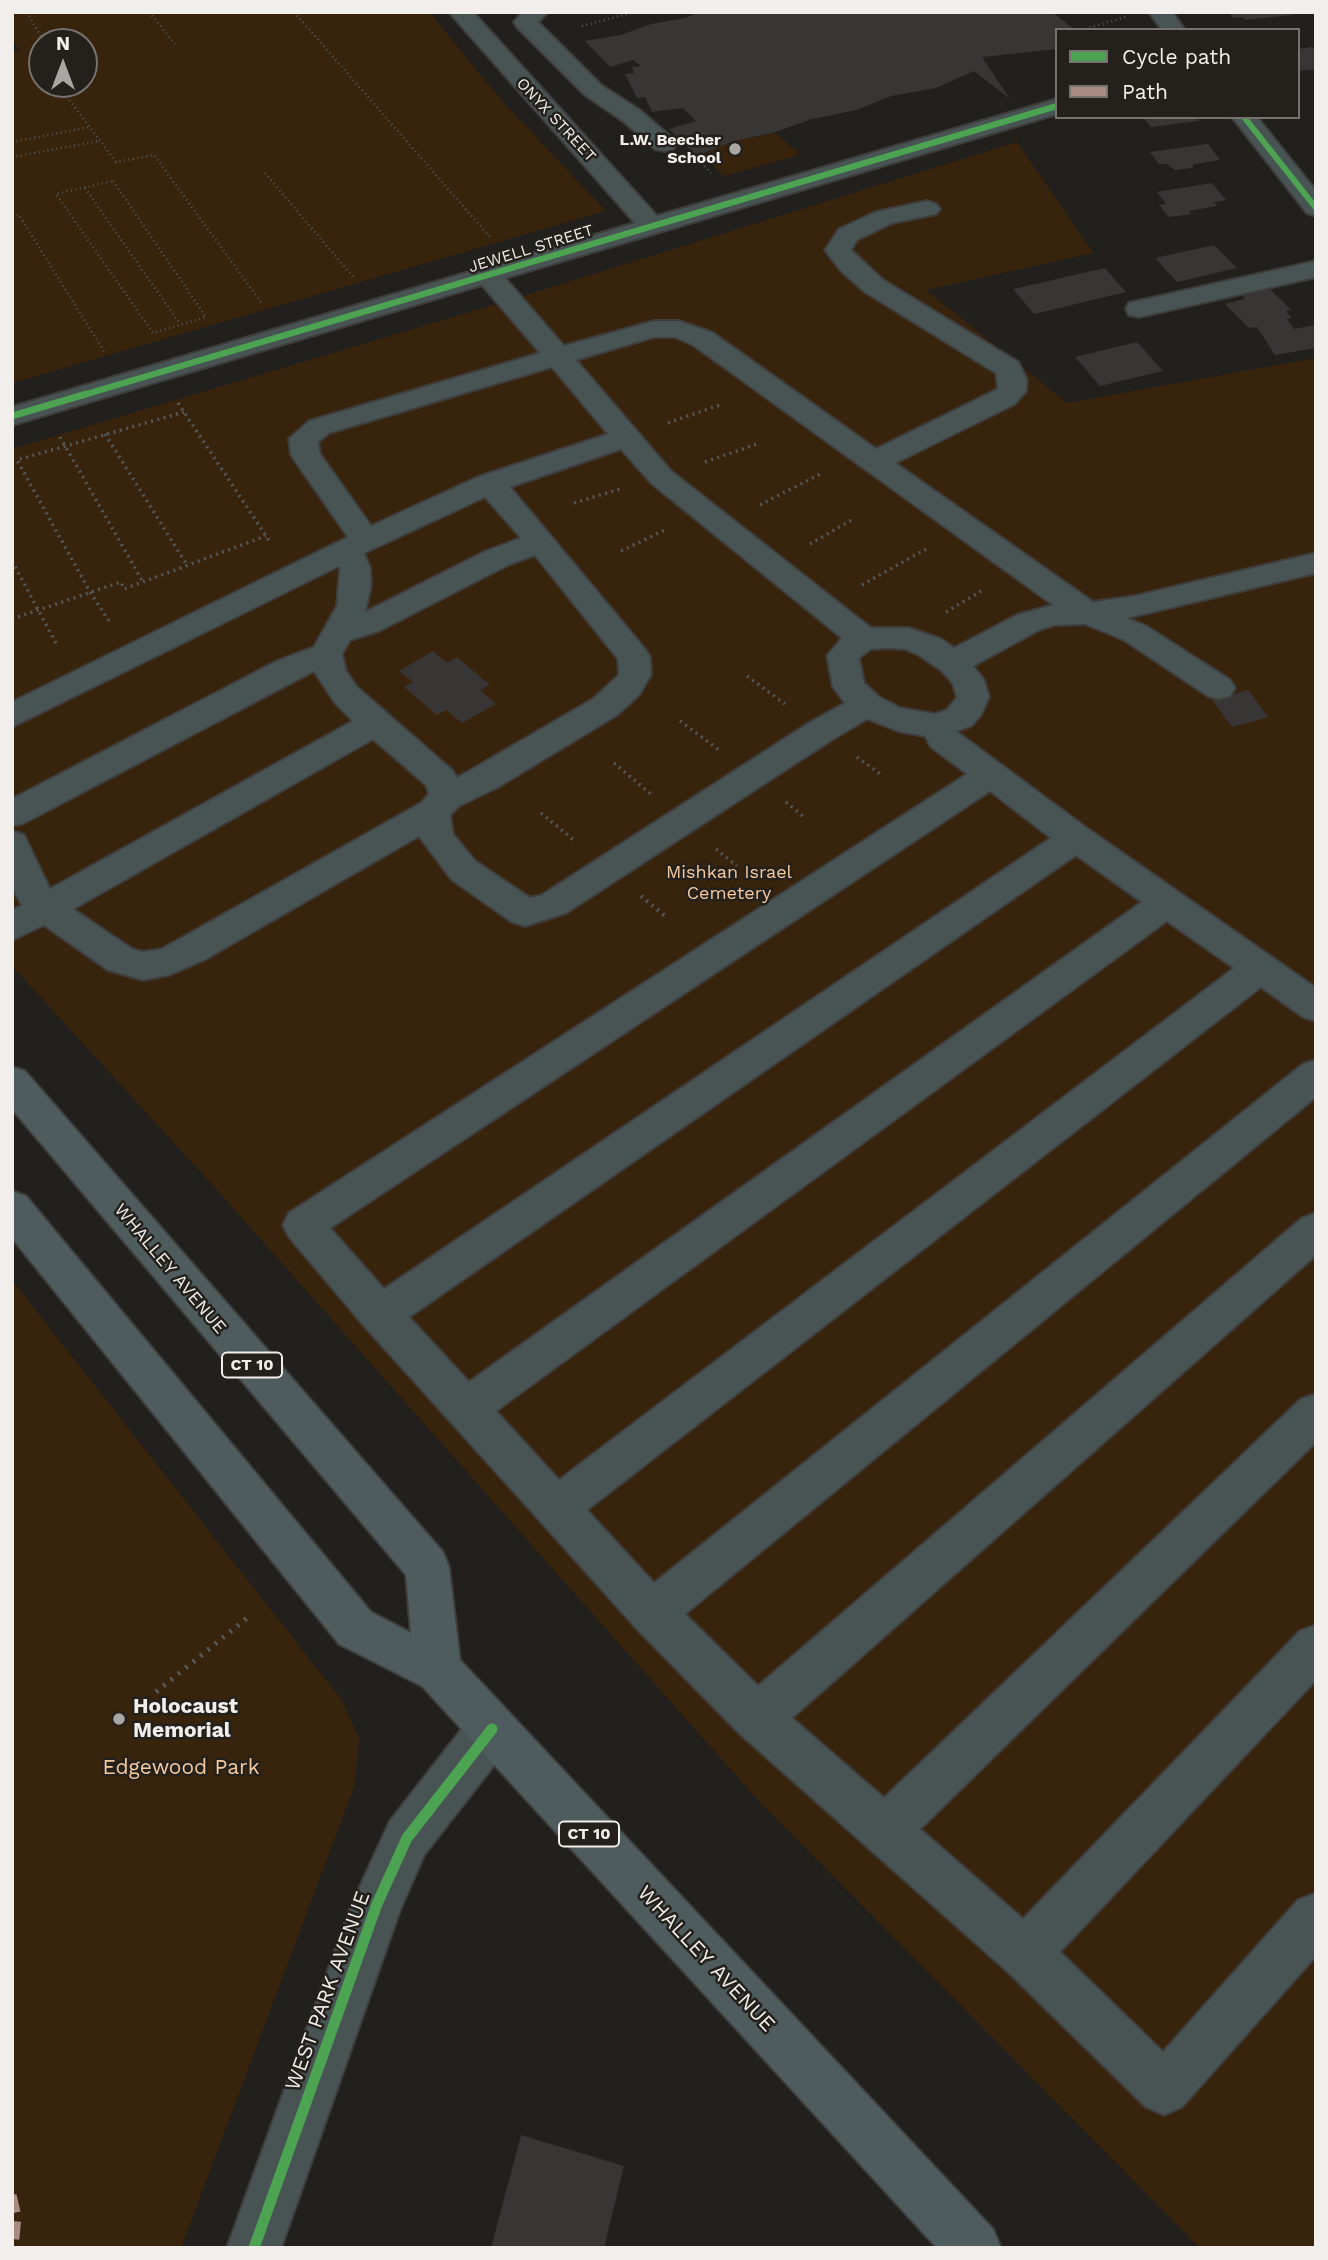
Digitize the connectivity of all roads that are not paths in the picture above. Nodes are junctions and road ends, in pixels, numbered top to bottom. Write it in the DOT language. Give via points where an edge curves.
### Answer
graph roads {
  1 [pos="460,12"];
  2 [pos="537,12"];
  3 [pos="1160,12"];
  4 [pos="1172,28"];
  5 [pos="1055,107"];
  6 [pos="1246,119"];
  7 [pos="664,144"];
  8 [pos="1316,207"];
  9 [pos="927,209"];
  10 [pos="653,227"];
  11 [pos="1316,269"];
  12 [pos="489,276"];
  13 [pos="1139,309"];
  14 [pos="557,357"];
  15 [pos="12,416"];
  16 [pos="626,437"];
  17 [pos="873,462"];
  18 [pos="488,484"];
  19 [pos="539,542"];
  20 [pos="356,544"];
  21 [pos="1316,564"];
  22 [pos="1088,613"];
  23 [pos="864,639"];
  24 [pos="331,644"];
  25 [pos="953,663"];
  26 [pos="1219,688"];
  27 [pos="867,705"];
  28 [pos="12,716"];
  29 [pos="375,723"];
  30 [pos="937,726"];
  31 [pos="991,774"];
  32 [pos="440,805"];
  33 [pos="12,814"];
  34 [pos="1076,838"];
  35 [pos="12,844"];
  36 [pos="1166,903"];
  37 [pos="45,908"];
  38 [pos="12,927"];
  39 [pos="1259,969"];
  40 [pos="1316,1007"];
  41 [pos="1316,1075"];
  42 [pos="12,1082"];
  43 [pos="12,1208"];
  44 [pos="1316,1230"];
  45 [pos="380,1314"];
  46 [pos="466,1409"];
  47 [pos="1316,1413"];
  48 [pos="556,1508"];
  49 [pos="652,1613"];
  50 [pos="1316,1647"];
  51 [pos="438,1670"];
  52 [pos="757,1718"];
  53 [pos="492,1729"];
  54 [pos="885,1830"];
  55 [pos="1316,1918"];
  56 [pos="1025,1953"];
  57 [pos="254,2248"];
  58 [pos="974,2248"];
  1 -- 10 [label="street, ONYX STREET"];
  2 -- 7 [label="street" via="525,22 593,90"];
  3 -- 4 [label="street"];
  5 -- 10 [label="street, JEWELL STREET"];
  6 -- 8 [label="street"];
  9 -- 17 [label="street" via="886,218 848,235 838,250 874,286 1008,368 1012,391"];
  10 -- 12 [label="street, JEWELL STREET"];
  11 -- 13 [label="street"];
  12 -- 14 [label="street"];
  12 -- 15 [label="street, JEWELL STREET"];
  14 -- 16 [label="street"];
  14 -- 17 [label="street" via="636,332 679,329 702,339"];
  14 -- 20 [label="street" via="319,427 303,439 306,455"];
  16 -- 18 [label="street"];
  16 -- 23 [label="street" via="661,477"];
  17 -- 22 [label="street"];
  18 -- 19 [label="street" via="506,499"];
  18 -- 20 [label="street"];
  19 -- 24 [label="street" via="497,558"];
  19 -- 32 [label="street" via="634,657 635,675 628,688 605,707"];
  20 -- 24 [label="street" via="353,606"];
  20 -- 28 [label="street"];
  21 -- 22 [label="street"];
  22 -- 25 [label="street" via="1028,622"];
  22 -- 26 [label="street" via="1135,634"];
  23 -- 25 [label="street" via="909,639"];
  23 -- 27 [label="street" via="843,656 843,666 849,688"];
  24 -- 29 [label="street" via="330,673"];
  24 -- 33 [label="street"];
  25 -- 30 [label="street" via="968,680 973,697 959,718"];
  27 -- 30 [label="street" via="913,724"];
  27 -- 32 [label="street" via="554,904 525,914 463,870 436,836"];
  29 -- 32 [label="street" via="441,779"];
  29 -- 37 [label="street"];
  30 -- 31 [label="street" via="943,739"];
  31 -- 34 [label="street"];
  31 -- 45 [label="street" via="303,1224"];
  32 -- 37 [label="street" via="169,961 143,966 121,960"];
  34 -- 36 [label="street"];
  34 -- 45 [label="street"];
  35 -- 37 [label="street" via="31,891"];
  36 -- 39 [label="street"];
  36 -- 46 [label="street"];
  37 -- 38 [label="street"];
  39 -- 40 [label="street"];
  39 -- 48 [label="street"];
  41 -- 49 [label="street"];
  42 -- 51 [label="main road, WHALLEY AVENUE / CT 10" via="427,1567"];
  43 -- 51 [label="main road, WHALLEY AVENUE / CT 10" via="355,1628"];
  44 -- 52 [label="street"];
  45 -- 46 [label="street"];
  46 -- 48 [label="street"];
  47 -- 54 [label="street"];
  48 -- 49 [label="street"];
  49 -- 52 [label="street"];
  50 -- 56 [label="street"];
  51 -- 53 [label="main road, WHALLEY AVENUE / CT 10"];
  52 -- 54 [label="street"];
  53 -- 57 [label="street, WEST PARK AVENUE" via="407,1838 377,1905"];
  53 -- 58 [label="main road, WHALLEY AVENUE / CT 10"];
  54 -- 56 [label="street"];
  55 -- 56 [label="street" via="1164,2090"];
}
